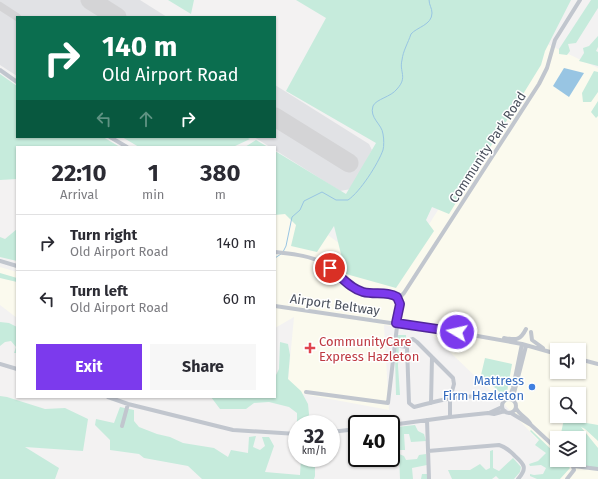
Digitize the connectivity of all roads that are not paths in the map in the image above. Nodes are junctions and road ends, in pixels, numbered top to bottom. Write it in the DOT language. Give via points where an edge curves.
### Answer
graph roads {
  1 [pos="580,0"];
  2 [pos="0,70"];
  3 [pos="16,81"];
  4 [pos="112,138"];
  5 [pos="125,146"];
  6 [pos="276,252"];
  7 [pos="0,261"];
  8 [pos="16,266"];
  9 [pos="399,298"];
  10 [pos="276,306"];
  11 [pos="396,323"];
  12 [pos="526,329"];
  13 [pos="531,332"];
  14 [pos="472,335"];
  15 [pos="394,345"];
  16 [pos="524,345"];
  17 [pos="408,347"];
  18 [pos="550,352"];
  19 [pos="432,357"];
  20 [pos="586,361"];
  21 [pos="518,362"];
  22 [pos="0,364"];
  23 [pos="598,364"];
  24 [pos="16,369"];
  25 [pos="519,375"];
  26 [pos="306,392"];
  27 [pos="481,397"];
  28 [pos="111,398"];
  29 [pos="450,399"];
  30 [pos="512,399"];
  31 [pos="431,403"];
  32 [pos="128,404"];
  33 [pos="502,407"];
  34 [pos="516,408"];
  35 [pos="505,411"];
  36 [pos="511,412"];
  37 [pos="488,413"];
  38 [pos="450,417"];
  39 [pos="427,420"];
  40 [pos="400,424"];
  41 [pos="531,425"];
  42 [pos="122,426"];
  43 [pos="288,433"];
  44 [pos="550,443"];
  45 [pos="428,451"];
  46 [pos="574,467"];
  47 [pos="582,467"];
  48 [pos="598,469"];
  49 [pos="429,479"];
  50 [pos="518,479"];
  51 [pos="567,479"];
  1 -- 9 [label="street, Community Park Road" via="555,40 547,68 539,84"];
  2 -- 3 [label="street"];
  4 -- 5 [label="street"];
  6 -- 9 [label="street" via="314,259 330,268 357,290 394,295"];
  7 -- 8 [label="street"];
  9 -- 11 [label="street"];
  10 -- 11 [label="street, Airport Beltway"];
  11 -- 14 [label="street, Airport Beltway"];
  11 -- 15 [label="street"];
  12 -- 14 [label="street" via="518,339"];
  13 -- 18 [label="street" via="532,340"];
  14 -- 16 [label="street, Airport Beltway"];
  15 -- 17 [label="street"];
  15 -- 26 [label="street" via="388,403"];
  16 -- 18 [label="street, Airport Beltway"];
  16 -- 21 [label="street"];
  16 -- 25 [label="street"];
  17 -- 19 [label="street" via="410,340 413,339"];
  17 -- 31 [label="street" via="409,403 414,407"];
  19 -- 29 [label="street" via="453,378"];
  19 -- 31 [label="street"];
  20 -- 23 [label="street"];
  21 -- 25 [label="street"];
  21 -- 30 [label="street"];
  22 -- 24 [label="street"];
  25 -- 30 [label="street"];
  27 -- 29 [label="street"];
  28 -- 32 [label="street"];
  29 -- 31 [label="street"];
  29 -- 38 [label="street"];
  30 -- 33 [label="street" via="503,402"];
  30 -- 34 [label="street" via="516,403"];
  32 -- 42 [label="street"];
  32 -- 43 [label="street" via="233,430"];
  33 -- 35 [label="street"];
  33 -- 37 [label="street"];
  34 -- 36 [label="street"];
  34 -- 41 [label="street"];
  35 -- 36 [label="street"];
  35 -- 37 [label="street"];
  36 -- 41 [label="street"];
  37 -- 38 [label="street"];
  38 -- 39 [label="street"];
  39 -- 40 [label="street"];
  39 -- 45 [label="street"];
  41 -- 44 [label="street"];
  45 -- 49 [label="street"];
  45 -- 50 [label="street" via="499,445 522,462 524,470"];
  46 -- 51 [label="street"];
  47 -- 48 [label="street"];
}
